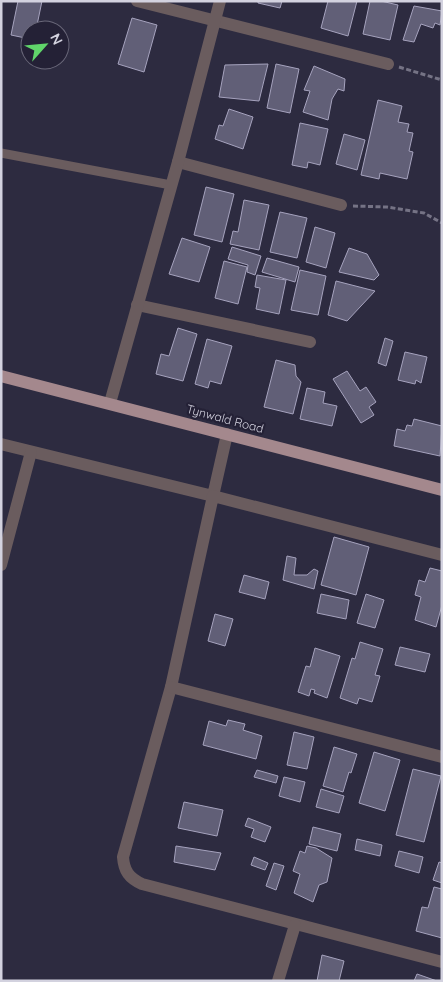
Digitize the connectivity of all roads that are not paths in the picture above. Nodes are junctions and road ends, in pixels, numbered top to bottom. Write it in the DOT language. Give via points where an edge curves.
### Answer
graph roads {
  1 [pos="137,1"];
  2 [pos="220,1"];
  3 [pos="216,22"];
  4 [pos="388,64"];
  5 [pos="1,153"];
  6 [pos="178,162"];
  7 [pos="171,185"];
  8 [pos="341,205"];
  9 [pos="137,305"];
  10 [pos="310,342"];
  11 [pos="1,376"];
  12 [pos="110,403"];
  13 [pos="227,434"];
  14 [pos="1,444"];
  15 [pos="31,452"];
  16 [pos="442,490"];
  17 [pos="213,496"];
  18 [pos="442,555"];
  19 [pos="1,565"];
  20 [pos="171,687"];
  21 [pos="442,757"];
  22 [pos="295,925"];
  23 [pos="442,962"];
  24 [pos="278,981"];
  1 -- 3 [label="street"];
  2 -- 3 [label="street"];
  3 -- 4 [label="street"];
  3 -- 6 [label="street"];
  5 -- 7 [label="lane"];
  6 -- 7 [label="street"];
  6 -- 8 [label="street"];
  7 -- 9 [label="street"];
  9 -- 10 [label="street"];
  9 -- 12 [label="street"];
  11 -- 12 [label="main road, Tynwald Road"];
  12 -- 13 [label="main road, Tynwald Road"];
  13 -- 16 [label="main road, Tynwald Road"];
  13 -- 17 [label="street"];
  14 -- 15 [label="street"];
  15 -- 17 [label="street"];
  15 -- 19 [label="street"];
  17 -- 18 [label="street"];
  17 -- 20 [label="street"];
  20 -- 21 [label="street"];
  20 -- 22 [label="street" via="123,857 127,874 142,884"];
  22 -- 23 [label="street"];
  22 -- 24 [label="street"];
}
